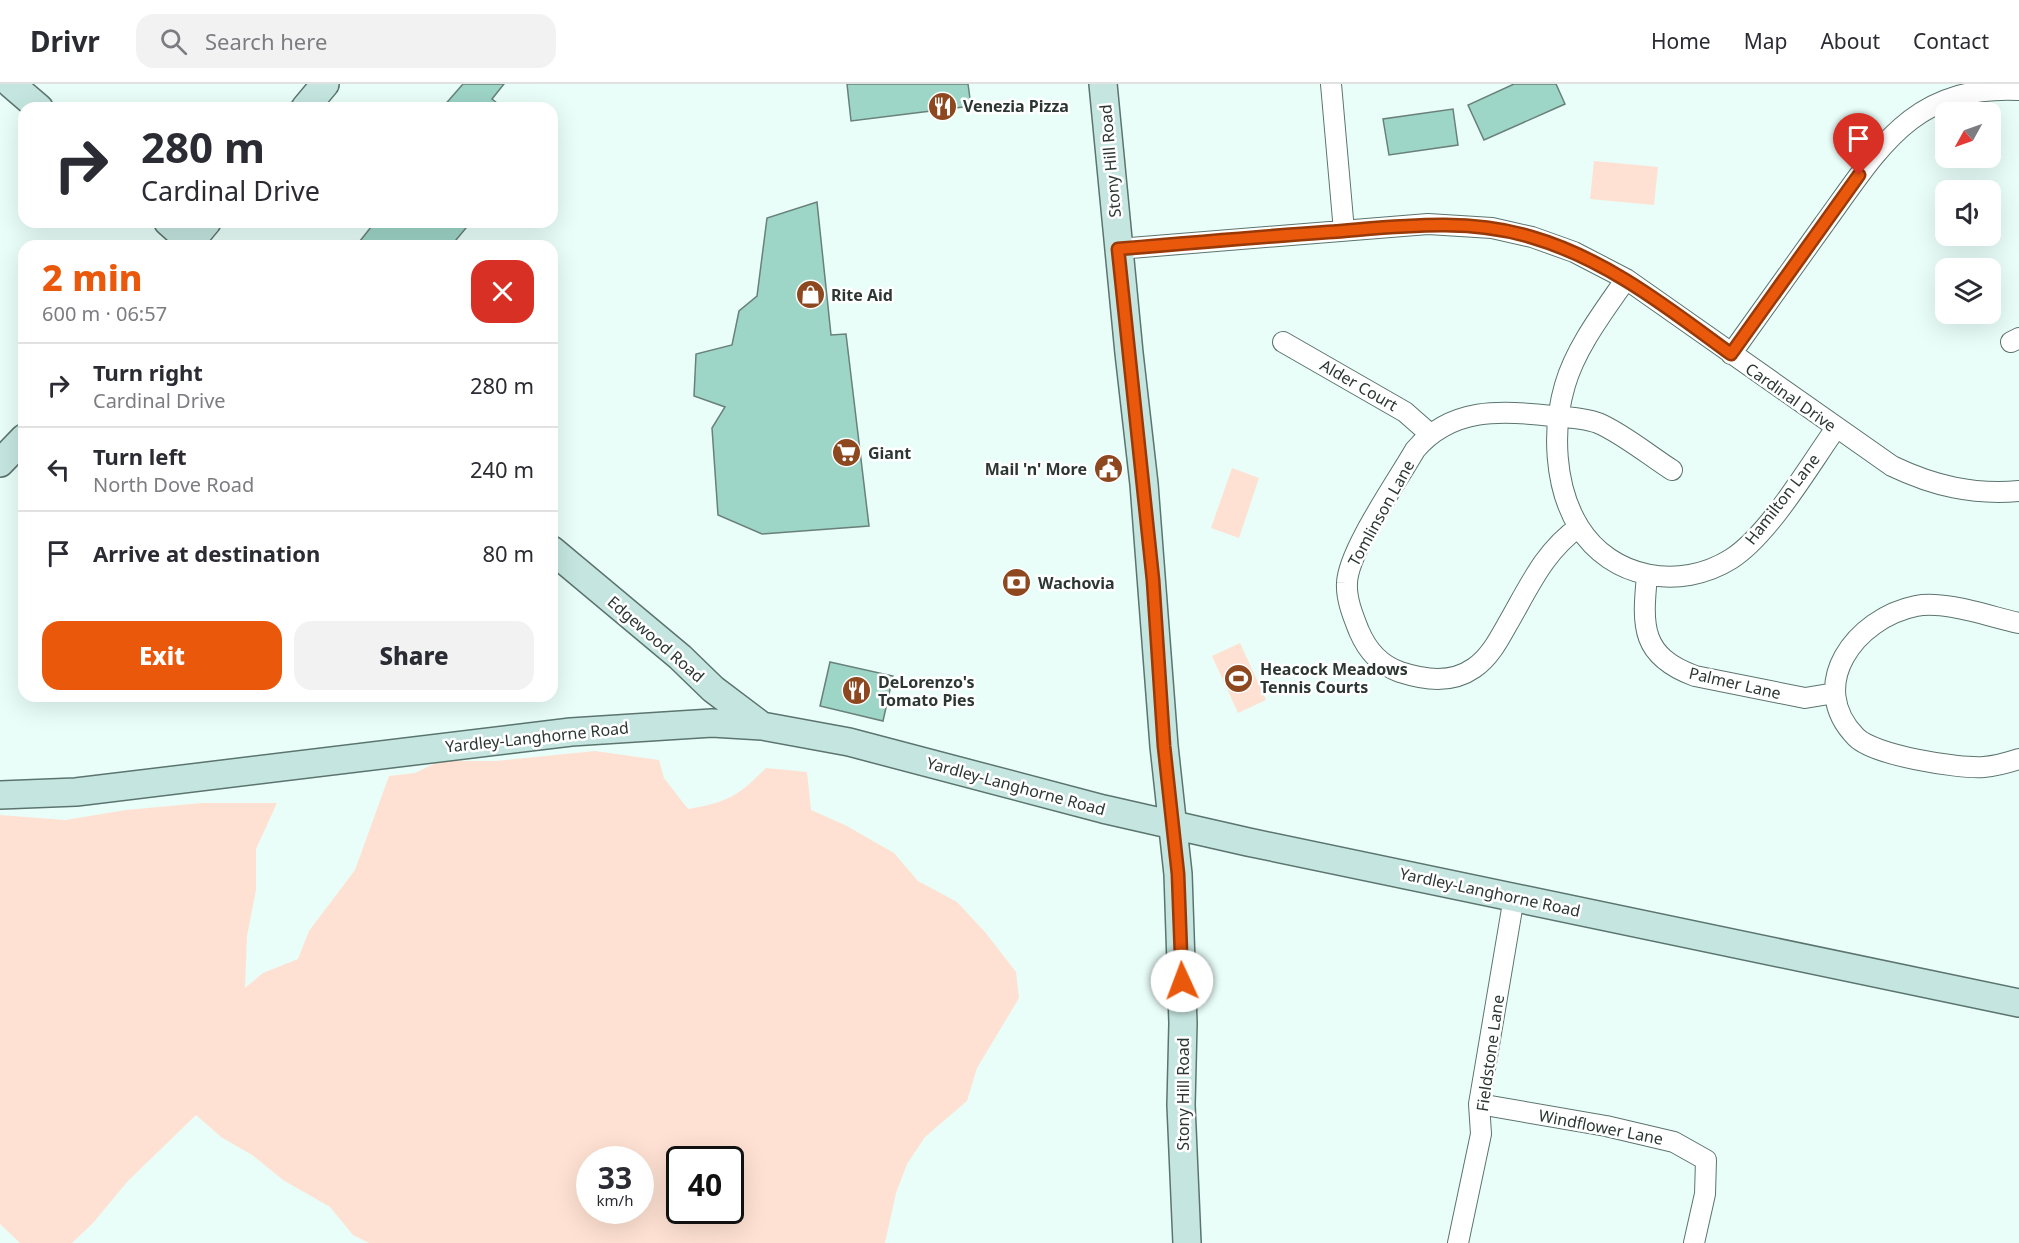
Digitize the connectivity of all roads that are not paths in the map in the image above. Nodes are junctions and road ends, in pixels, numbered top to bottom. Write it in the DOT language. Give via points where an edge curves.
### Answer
graph roads {
  1 [pos="11,84"];
  2 [pos="325,84"];
  3 [pos="1103,84"];
  4 [pos="1331,84"];
  5 [pos="2019,90"];
  6 [pos="1939,92"];
  7 [pos="32,102"];
  8 [pos="310,102"];
  9 [pos="178,228"];
  10 [pos="1344,231"];
  11 [pos="195,239"];
  12 [pos="1118,249"];
  13 [pos="1626,279"];
  14 [pos="1283,342"];
  15 [pos="1731,354"];
  16 [pos="1559,417"];
  17 [pos="1836,428"];
  18 [pos="1430,434"];
  19 [pos="18,444"];
  20 [pos="0,463"];
  21 [pos="1672,470"];
  22 [pos="2019,491"];
  23 [pos="1579,527"];
  24 [pos="558,555"];
  25 [pos="1647,576"];
  26 [pos="2019,623"];
  27 [pos="1835,693"];
  28 [pos="762,726"];
  29 [pos="2019,759"];
  30 [pos="0,795"];
  31 [pos="1173,825"];
  32 [pos="1514,897"];
  33 [pos="2019,1003"];
  34 [pos="1479,1104"];
  35 [pos="1187,1243"];
  36 [pos="1458,1243"];
  37 [pos="1694,1243"];
  1 -- 7 [label="main road"];
  2 -- 8 [label="main road"];
  3 -- 12 [label="main road, Stony Hill Road"];
  4 -- 10 [label="street"];
  5 -- 6 [label="street"];
  6 -- 15 [label="street" via="1878,148"];
  9 -- 11 [label="main road"];
  10 -- 12 [label="street, Cardinal Drive"];
  10 -- 13 [label="street, Cardinal Drive" via="1428,224 1504,230 1574,252"];
  12 -- 31 [label="main road, Stony Hill Road" via="1146,506"];
  13 -- 15 [label="street, Cardinal Drive"];
  13 -- 16 [label="street, Hamilton Lane" via="1574,363"];
  14 -- 18 [label="street, Alder Court" via="1405,412"];
  15 -- 17 [label="street, Cardinal Drive"];
  16 -- 18 [label="street, Tomlinson Lane" via="1480,412"];
  16 -- 21 [label="street, Tomlinson Lane" via="1597,423"];
  16 -- 23 [label="street, Hamilton Lane" via="1560,476"];
  17 -- 22 [label="street, Cardinal Drive" via="1872,454 1913,476 1983,494"];
  17 -- 25 [label="street, Hamilton Lane" via="1776,512 1738,554 1707,571 1664,578"];
  18 -- 23 [label="street, Tomlinson Lane" via="1415,450 1349,567 1347,583 1353,616 1371,652 1381,662 1429,679 1448,679 1475,668 1493,650 1548,554"];
  19 -- 20 [label="main road"];
  23 -- 25 [label="street, Hamilton Lane" via="1591,543 1612,559"];
  24 -- 28 [label="main road, Edgewood Road" via="680,657 712,689"];
  25 -- 27 [label="street, Palmer Lane" via="1644,623 1653,646 1679,670 1805,698"];
  26 -- 27 [label="street" via="1941,606 1908,608 1857,639 1837,670"];
  27 -- 29 [label="street" via="1849,729 1865,744 1885,752 1981,767"];
  28 -- 30 [label="main road, Yardley-Langhorne Road" via="690,724 571,732 112,788"];
  28 -- 31 [label="main road, Yardley-Langhorne Road" via="849,742"];
  31 -- 32 [label="main road, Yardley-Langhorne Road"];
  31 -- 35 [label="main road, Stony Hill Road" via="1178,874 1180,1105"];
  32 -- 33 [label="main road, Yardley-Langhorne Road"];
  32 -- 34 [label="street, Fieldstone Lane"];
  34 -- 36 [label="street, Fieldstone Lane" via="1481,1134"];
  34 -- 37 [label="street, Windflower Lane" via="1674,1142 1706,1160 1705,1194"];
}
